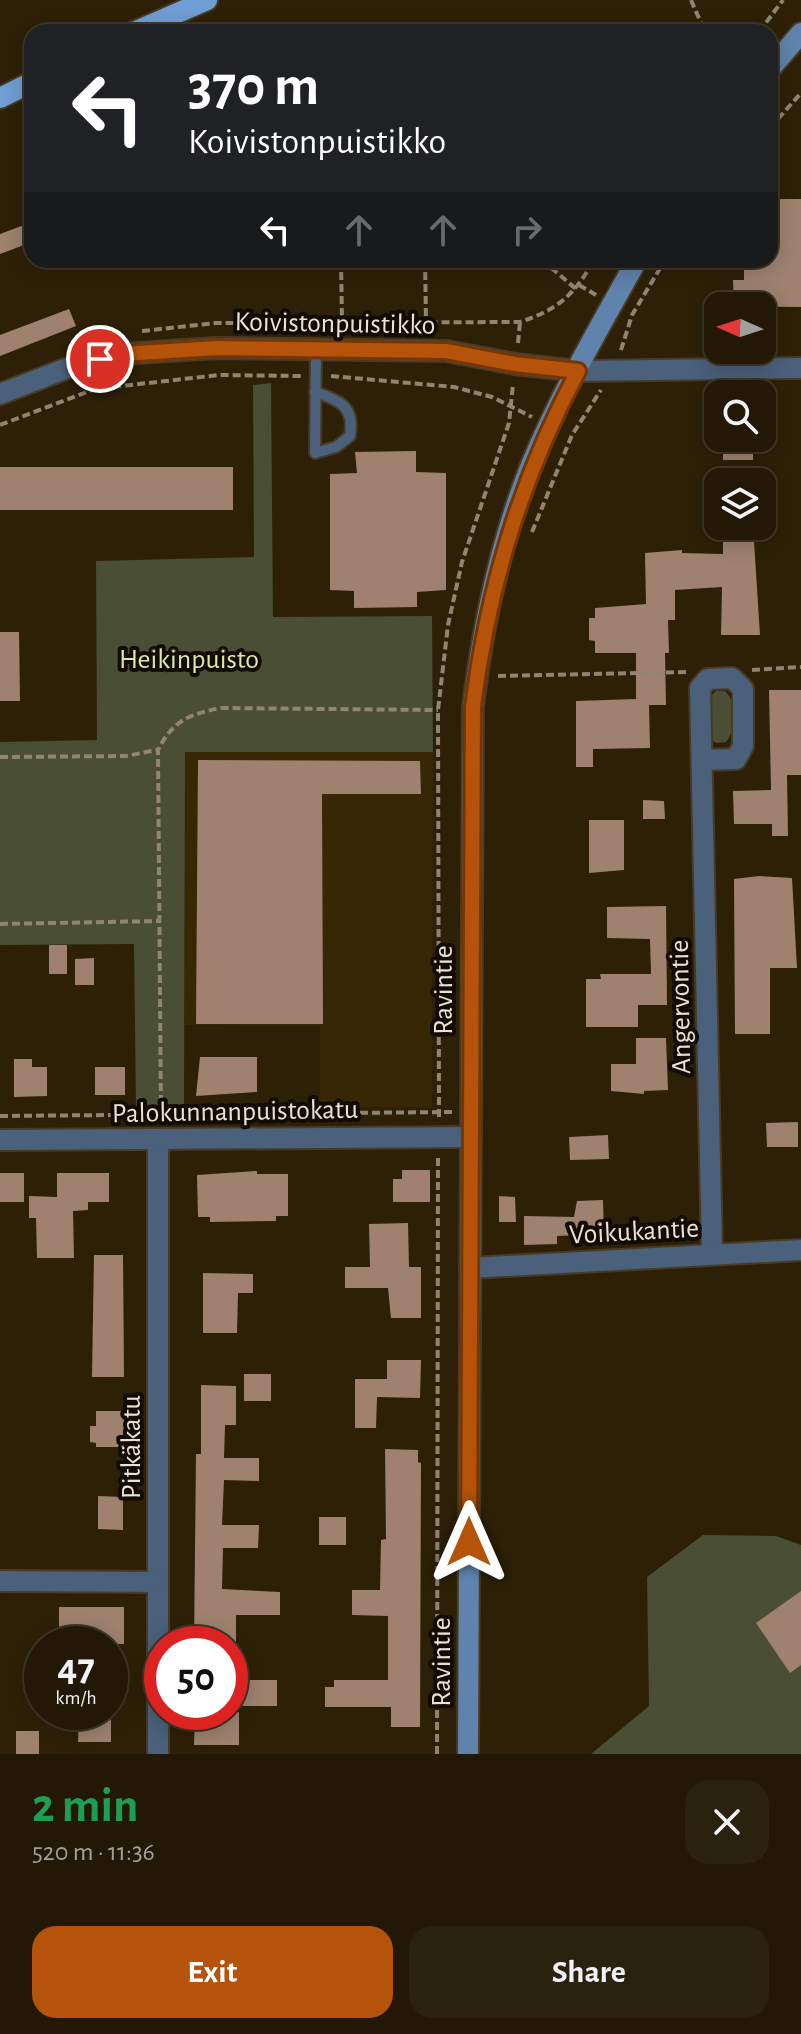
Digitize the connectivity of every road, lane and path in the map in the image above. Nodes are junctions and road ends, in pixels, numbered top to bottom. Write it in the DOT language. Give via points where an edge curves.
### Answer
graph roads {
  1 [pos="182,0"];
  2 [pos="207,0"];
  3 [pos="691,0"];
  4 [pos="783,0"];
  5 [pos="144,24"];
  6 [pos="151,24"];
  7 [pos="702,24"];
  8 [pos="765,24"];
  9 [pos="801,33"];
  10 [pos="778,60"];
  11 [pos="24,86"];
  12 [pos="801,93"];
  13 [pos="0,98"];
  14 [pos="778,119"];
  15 [pos="341,268"];
  16 [pos="425,268"];
  17 [pos="551,268"];
  18 [pos="589,268"];
  19 [pos="633,268"];
  20 [pos="660,268"];
  21 [pos="576,289"];
  22 [pos="342,322"];
  23 [pos="426,322"];
  24 [pos="316,349"];
  25 [pos="122,354"];
  26 [pos="801,368"];
  27 [pos="614,369"];
  28 [pos="578,371"];
  29 [pos="315,376"];
  30 [pos="315,392"];
  31 [pos="0,394"];
  32 [pos="550,424"];
  33 [pos="0,425"];
  34 [pos="572,435"];
  35 [pos="528,544"];
  36 [pos="500,661"];
  37 [pos="801,667"];
  38 [pos="741,670"];
  39 [pos="695,671"];
  40 [pos="498,676"];
  41 [pos="497,690"];
  42 [pos="438,710"];
  43 [pos="158,750"];
  44 [pos="0,757"];
  45 [pos="702,760"];
  46 [pos="160,921"];
  47 [pos="0,924"];
  48 [pos="470,1112"];
  49 [pos="161,1115"];
  50 [pos="0,1116"];
  51 [pos="470,1137"];
  52 [pos="158,1139"];
  53 [pos="0,1140"];
  54 [pos="801,1250"];
  55 [pos="712,1253"];
  56 [pos="470,1268"];
  57 [pos="0,1581"];
  58 [pos="158,1582"];
  59 [pos="158,1754"];
  60 [pos="468,1754"];
  1 -- 5 [label="main road"];
  2 -- 6 [label="main road"];
  3 -- 7 [label="path"];
  4 -- 8 [label="path"];
  9 -- 10 [label="main road"];
  11 -- 13 [label="main road"];
  12 -- 14 [label="path"];
  15 -- 22 [label="path"];
  16 -- 23 [label="path"];
  17 -- 21 [label="path"];
  18 -- 21 [label="path"];
  19 -- 28 [label="main road, Ravintie"];
  20 -- 27 [label="path" via="632,315"];
  21 -- 23 [label="path" via="550,312 520,322"];
  22 -- 23 [label="path"];
  22 -- 25 [label="path" via="144,329"];
  24 -- 25 [label="street, Koivistonpuistikko"];
  24 -- 28 [label="street, Koivistonpuistikko" via="446,351"];
  24 -- 29 [label="lane"];
  25 -- 31 [label="street, Koivistonpuistikko" via="78,364"];
  26 -- 27 [label="street, Koivistonpuistikko"];
  27 -- 28 [label="street, Koivistonpuistikko"];
  27 -- 34 [label="path"];
  28 -- 32 [label="main road, Ravintie"];
  29 -- 30 [label="lane"];
  29 -- 32 [label="path" via="454,387 492,397"];
  29 -- 33 [label="path" via="219,375 95,389"];
  30 -- 30 [label="lane" via="315,407 315,453 350,436 353,421 337,399"];
  32 -- 34 [label="path"];
  32 -- 48 [label="main road, Ravintie" via="496,574 473,707"];
  34 -- 35 [label="path"];
  36 -- 40 [label="path"];
  37 -- 38 [label="path"];
  39 -- 40 [label="path"];
  40 -- 41 [label="path"];
  42 -- 43 [label="path" via="221,708 177,722"];
  43 -- 44 [label="path" via="126,756"];
  43 -- 46 [label="path"];
  45 -- 55 [label="street, Angervontie"];
  46 -- 47 [label="path"];
  46 -- 49 [label="path"];
  48 -- 49 [label="path"];
  48 -- 51 [label="main road, Ravintie"];
  49 -- 50 [label="path"];
  51 -- 52 [label="street, Palokunnanpuistokatu"];
  51 -- 56 [label="main road, Ravintie"];
  52 -- 53 [label="street, Palokunnanpuistokatu"];
  52 -- 58 [label="street, Pitkäkatu"];
  54 -- 55 [label="street, Voikukantie"];
  55 -- 56 [label="street, Voikukantie"];
  56 -- 60 [label="main road, Ravintie"];
  57 -- 58 [label="street"];
  58 -- 59 [label="street, Pitkäkatu"];
}
